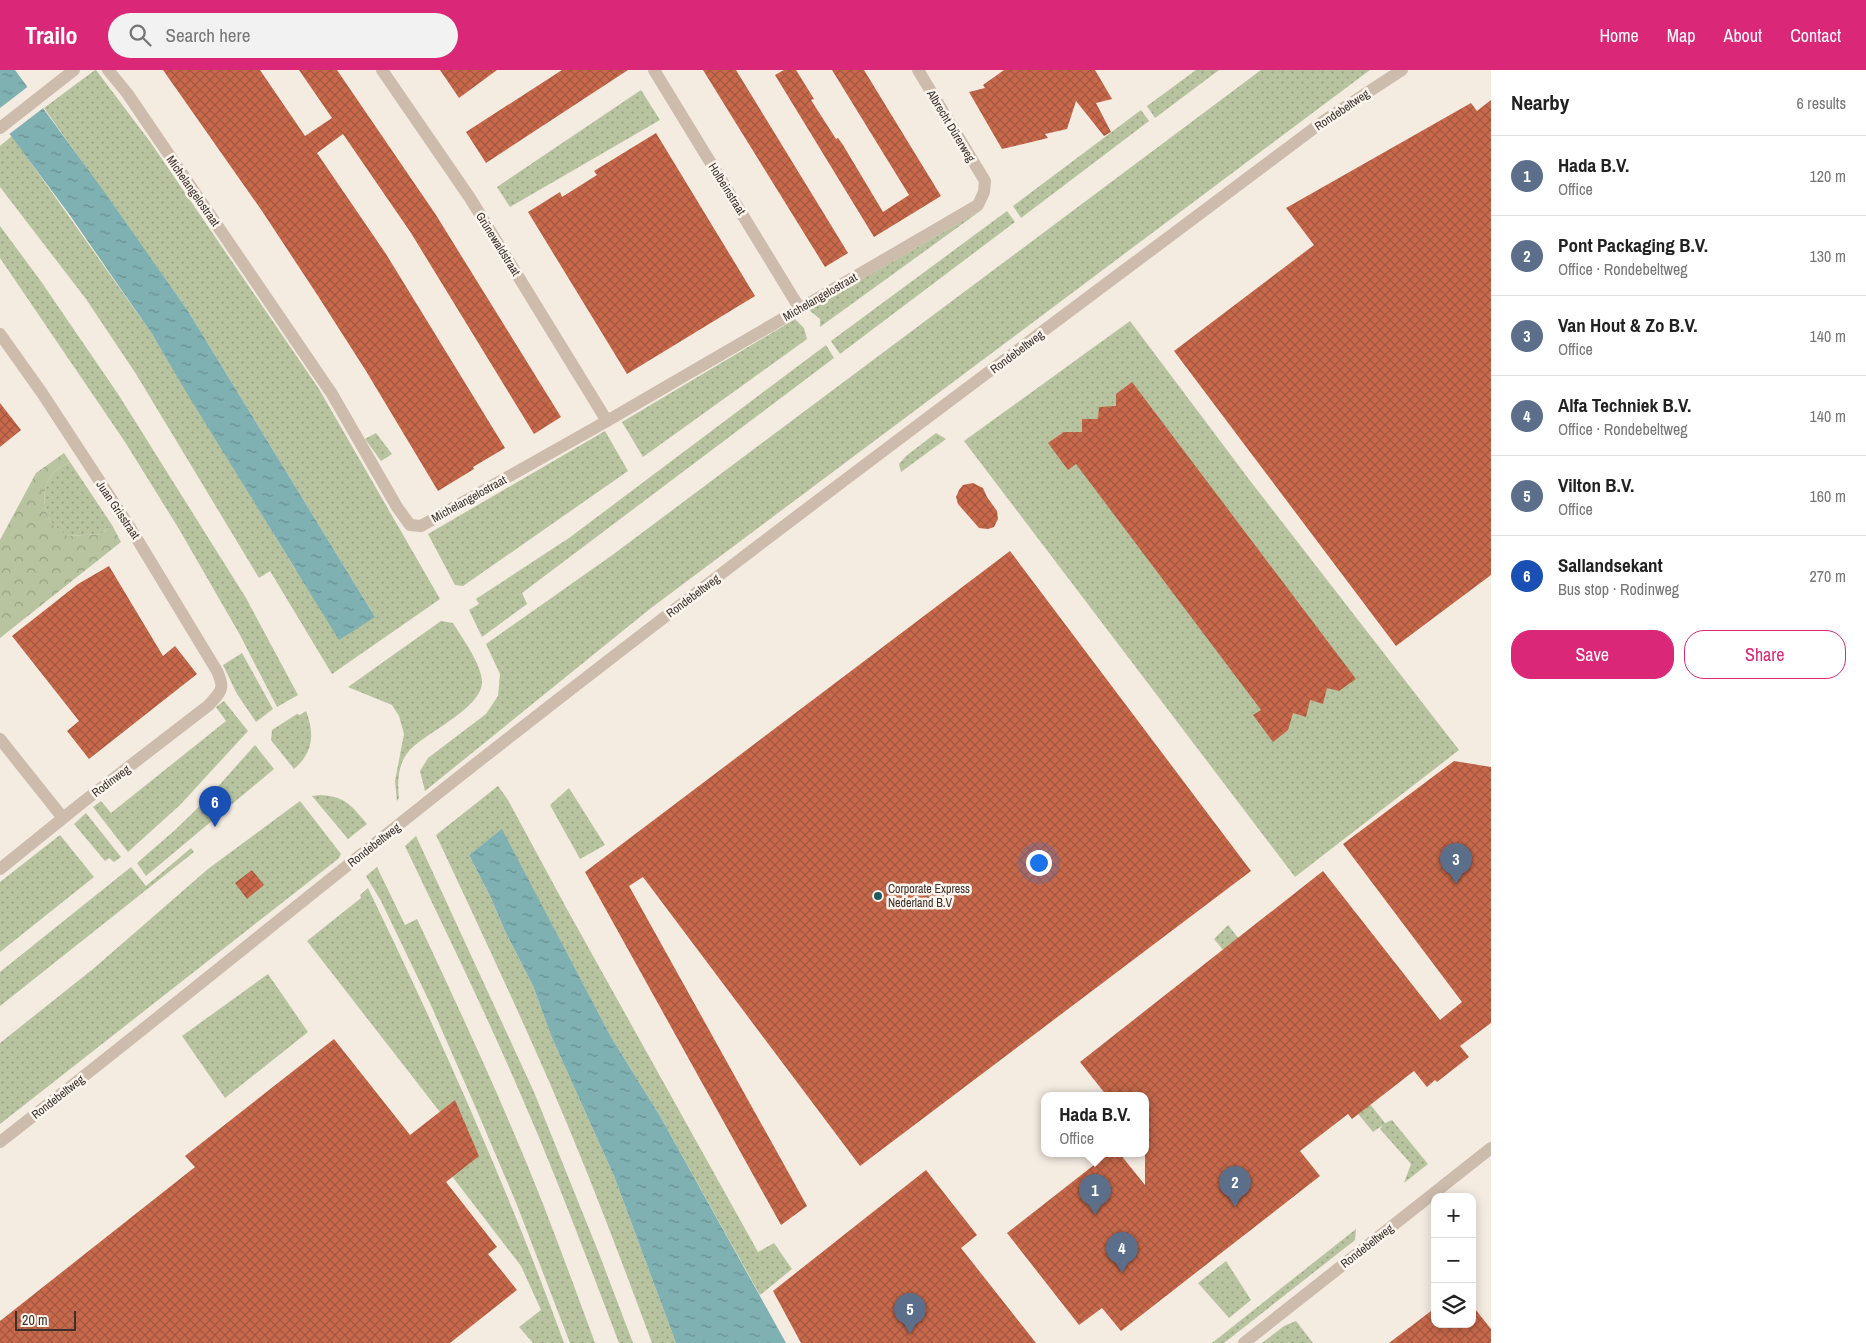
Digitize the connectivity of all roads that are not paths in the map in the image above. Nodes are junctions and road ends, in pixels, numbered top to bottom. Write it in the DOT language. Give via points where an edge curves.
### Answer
graph roads {
  1 [pos="74,70"];
  2 [pos="108,70"];
  3 [pos="382,70"];
  4 [pos="654,70"];
  5 [pos="918,70"];
  6 [pos="1402,70"];
  7 [pos="0,128"];
  8 [pos="984,182"];
  9 [pos="800,309"];
  10 [pos="0,334"];
  11 [pos="607,421"];
  12 [pos="220,692"];
  13 [pos="0,739"];
  14 [pos="63,818"];
  15 [pos="0,869"];
  16 [pos="0,1142"];
  17 [pos="1491,1148"];
  18 [pos="1244,1343"];
  1 -- 7 [label="street"];
  2 -- 11 [label="street, Michelangelostraat" via="127,93 332,394 410,525 421,526"];
  3 -- 11 [label="street, Grünewaldstraat" via="470,198"];
  4 -- 9 [label="street, Holbeinstraat"];
  5 -- 8 [label="street, Albrecht Dürerweg"];
  6 -- 16 [label="street, Rondebeltweg" via="1317,126 640,636"];
  8 -- 9 [label="street, Michelangelostraat" via="984,192 978,205"];
  9 -- 11 [label="street, Michelangelostraat"];
  10 -- 12 [label="street, Juan Grisstraat" via="131,529 217,671 222,683"];
  12 -- 14 [label="street, Rodinweg" via="210,705"];
  13 -- 14 [label="street"];
  14 -- 15 [label="street, Rodinweg"];
  17 -- 18 [label="street, Rondebeltweg"];
}
